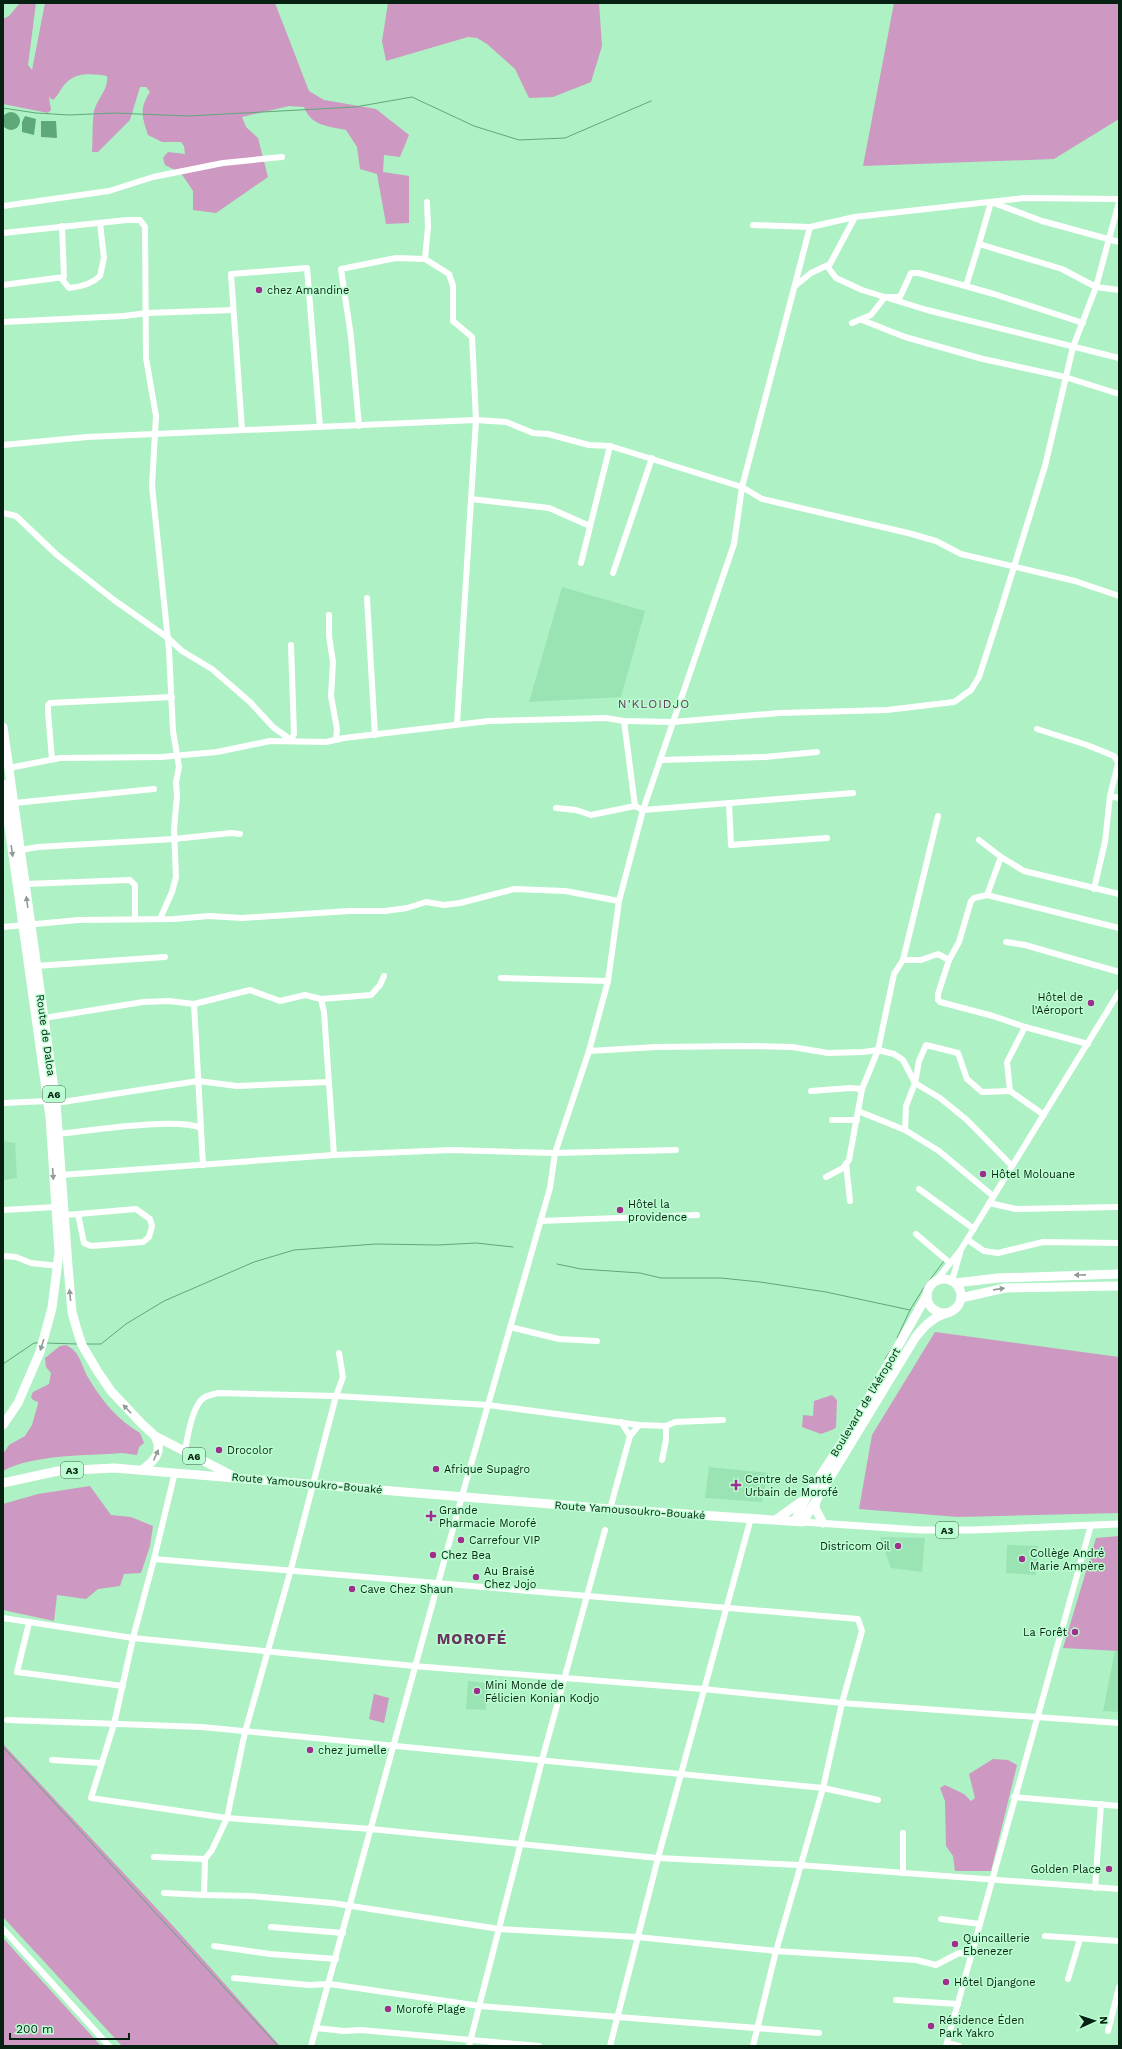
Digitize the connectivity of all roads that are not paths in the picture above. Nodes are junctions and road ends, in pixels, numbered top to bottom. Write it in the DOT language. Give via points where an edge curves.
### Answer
graph roads {
  1 [pos="282,157"];
  2 [pos="1119,198"];
  3 [pos="427,202"];
  4 [pos="991,202"];
  5 [pos="1119,202"];
  6 [pos="3,206"];
  7 [pos="856,217"];
  8 [pos="100,223"];
  9 [pos="753,225"];
  10 [pos="62,226"];
  11 [pos="810,227"];
  12 [pos="3,233"];
  13 [pos="1109,239"];
  14 [pos="1119,242"];
  15 [pos="979,244"];
  16 [pos="425,259"];
  17 [pos="827,266"];
  18 [pos="60,278"];
  19 [pos="3,285"];
  20 [pos="795,286"];
  21 [pos="966,286"];
  22 [pos="1096,287"];
  23 [pos="1119,290"];
  24 [pos="885,298"];
  25 [pos="233,310"];
  26 [pos="147,313"];
  27 [pos="862,320"];
  28 [pos="3,322"];
  29 [pos="852,323"];
  30 [pos="1083,323"];
  31 [pos="1073,347"];
  32 [pos="1119,358"];
  33 [pos="1065,377"];
  34 [pos="1119,394"];
  35 [pos="476,420"];
  36 [pos="359,426"];
  37 [pos="320,427"];
  38 [pos="242,430"];
  39 [pos="156,434"];
  40 [pos="3,445"];
  41 [pos="610,446"];
  42 [pos="652,458"];
  43 [pos="742,487"];
  44 [pos="471,500"];
  45 [pos="3,514"];
  46 [pos="590,526"];
  47 [pos="581,563"];
  48 [pos="1014,567"];
  49 [pos="613,573"];
  50 [pos="1119,596"];
  51 [pos="367,598"];
  52 [pos="329,615"];
  53 [pos="168,638"];
  54 [pos="291,645"];
  55 [pos="172,697"];
  56 [pos="624,721"];
  57 [pos="673,722"];
  58 [pos="457,724"];
  59 [pos="3,727"];
  60 [pos="1037,729"];
  61 [pos="375,735"];
  62 [pos="291,740"];
  63 [pos="336,740"];
  64 [pos="817,752"];
  65 [pos="178,755"];
  66 [pos="52,759"];
  67 [pos="660,760"];
  68 [pos="1119,760"];
  69 [pos="1119,764"];
  70 [pos="9,768"];
  71 [pos="3,784"];
  72 [pos="154,789"];
  73 [pos="853,793"];
  74 [pos="1110,796"];
  75 [pos="1119,798"];
  76 [pos="14,803"];
  77 [pos="729,803"];
  78 [pos="635,806"];
  79 [pos="556,808"];
  80 [pos="643,810"];
  81 [pos="938,816"];
  82 [pos="240,834"];
  83 [pos="827,838"];
  84 [pos="174,839"];
  85 [pos="979,840"];
  86 [pos="21,850"];
  87 [pos="1001,857"];
  88 [pos="25,884"];
  89 [pos="1094,889"];
  90 [pos="1119,894"];
  91 [pos="987,895"];
  92 [pos="619,901"];
  93 [pos="135,919"];
  94 [pos="160,919"];
  95 [pos="26,925"];
  96 [pos="3,927"];
  97 [pos="1119,928"];
  98 [pos="1006,942"];
  99 [pos="165,957"];
  100 [pos="902,960"];
  101 [pos="949,960"];
  102 [pos="36,966"];
  103 [pos="1119,972"];
  104 [pos="384,976"];
  105 [pos="501,978"];
  106 [pos="608,981"];
  107 [pos="1119,992"];
  108 [pos="321,999"];
  109 [pos="194,1004"];
  110 [pos="44,1018"];
  111 [pos="1025,1027"];
  112 [pos="1088,1044"];
  113 [pos="878,1050"];
  114 [pos="589,1051"];
  115 [pos="198,1081"];
  116 [pos="329,1082"];
  117 [pos="915,1083"];
  118 [pos="862,1089"];
  119 [pos="811,1091"];
  120 [pos="1010,1091"];
  121 [pos="52,1102"];
  122 [pos="3,1103"];
  123 [pos="858,1111"];
  124 [pos="1044,1115"];
  125 [pos="832,1120"];
  126 [pos="857,1120"];
  127 [pos="201,1128"];
  128 [pos="905,1130"];
  129 [pos="58,1134"];
  130 [pos="676,1150"];
  131 [pos="555,1153"];
  132 [pos="334,1155"];
  133 [pos="846,1164"];
  134 [pos="203,1165"];
  135 [pos="1012,1166"];
  136 [pos="61,1175"];
  137 [pos="826,1177"];
  138 [pos="919,1189"];
  139 [pos="993,1196"];
  140 [pos="850,1201"];
  141 [pos="989,1203"];
  142 [pos="56,1207"];
  143 [pos="1119,1207"];
  144 [pos="3,1210"];
  145 [pos="64,1214"];
  146 [pos="78,1214"];
  147 [pos="697,1216"];
  148 [pos="540,1221"];
  149 [pos="974,1229"];
  150 [pos="916,1234"];
  151 [pos="968,1240"];
  152 [pos="1119,1243"];
  153 [pos="960,1252"];
  154 [pos="3,1256"];
  155 [pos="950,1263"];
  156 [pos="63,1266"];
  157 [pos="1119,1274"];
  158 [pos="954,1282"];
  159 [pos="934,1283"];
  160 [pos="1119,1286"];
  161 [pos="927,1295"];
  162 [pos="961,1298"];
  163 [pos="947,1313"];
  164 [pos="510,1327"];
  165 [pos="597,1341"];
  166 [pos="340,1353"];
  167 [pos="336,1396"];
  168 [pos="488,1405"];
  169 [pos="723,1420"];
  170 [pos="621,1422"];
  171 [pos="3,1425"];
  172 [pos="639,1425"];
  173 [pos="666,1426"];
  174 [pos="155,1436"];
  175 [pos="630,1436"];
  176 [pos="185,1452"];
  177 [pos="662,1460"];
  178 [pos="142,1470"];
  179 [pos="175,1472"];
  180 [pos="234,1477"];
  181 [pos="3,1483"];
  182 [pos="312,1484"];
  183 [pos="462,1496"];
  184 [pos="806,1498"];
  185 [pos="816,1500"];
  186 [pos="610,1509"];
  187 [pos="751,1518"];
  188 [pos="776,1520"];
  189 [pos="799,1521"];
  190 [pos="823,1523"];
  191 [pos="1119,1524"];
  192 [pos="1091,1525"];
  193 [pos="605,1530"];
  194 [pos="154,1559"];
  195 [pos="291,1569"];
  196 [pos="438,1584"];
  197 [pos="587,1596"];
  198 [pos="726,1608"];
  199 [pos="3,1618"];
  200 [pos="28,1623"];
  201 [pos="133,1638"];
  202 [pos="268,1651"];
  203 [pos="414,1666"];
  204 [pos="564,1679"];
  205 [pos="123,1686"];
  206 [pos="703,1689"];
  207 [pos="842,1703"];
  208 [pos="1037,1717"];
  209 [pos="7,1720"];
  210 [pos="1119,1723"];
  211 [pos="114,1724"];
  212 [pos="245,1732"];
  213 [pos="393,1746"];
  214 [pos="52,1760"];
  215 [pos="542,1760"];
  216 [pos="101,1763"];
  217 [pos="680,1774"];
  218 [pos="823,1788"];
  219 [pos="1014,1797"];
  220 [pos="878,1800"];
  221 [pos="1101,1804"];
  222 [pos="1119,1806"];
  223 [pos="227,1818"];
  224 [pos="371,1829"];
  225 [pos="903,1833"];
  226 [pos="520,1843"];
  227 [pos="154,1857"];
  228 [pos="658,1858"];
  229 [pos="205,1859"];
  230 [pos="799,1865"];
  231 [pos="903,1873"];
  232 [pos="991,1880"];
  233 [pos="1095,1888"];
  234 [pos="1119,1889"];
  235 [pos="164,1893"];
  236 [pos="204,1895"];
  237 [pos="351,1905"];
  238 [pos="941,1919"];
  239 [pos="980,1924"];
  240 [pos="271,1927"];
  241 [pos="3,1929"];
  242 [pos="499,1929"];
  243 [pos="343,1933"];
  244 [pos="1045,1936"];
  245 [pos="637,1937"];
  246 [pos="1080,1939"];
  247 [pos="1119,1941"];
  248 [pos="214,1946"];
  249 [pos="776,1951"];
  250 [pos="971,1955"];
  251 [pos="336,1959"];
  252 [pos="234,1978"];
  253 [pos="1068,1979"];
  254 [pos="330,1984"];
  255 [pos="1119,1987"];
  256 [pos="896,2000"];
  257 [pos="958,2004"];
  258 [pos="480,2006"];
  259 [pos="618,2016"];
  260 [pos="316,2028"];
  261 [pos="758,2029"];
  262 [pos="1108,2031"];
  263 [pos="819,2033"];
  264 [pos="470,2043"];
  265 [pos="947,2045"];
  266 [pos="109,2046"];
  267 [pos="311,2046"];
  268 [pos="539,2046"];
  269 [pos="610,2046"];
  270 [pos="753,2046"];
  271 [pos="959,2046"];
  1 -- 6 [label="street" via="222,163 153,177 108,191"];
  2 -- 4 [label="street" via="1024,198"];
  3 -- 16 [label="street"];
  4 -- 7 [label="street"];
  4 -- 13 [label="street" via="1042,221"];
  4 -- 15 [label="street"];
  5 -- 13 [label="street"];
  7 -- 11 [label="street"];
  7 -- 17 [label="street" via="836,255"];
  8 -- 10 [label="street"];
  8 -- 18 [label="street" via="104,258 100,276 88,284 69,288"];
  8 -- 26 [label="street" via="137,219 143,222 146,231"];
  9 -- 11 [label="street"];
  10 -- 12 [label="street"];
  10 -- 18 [label="street" via="65,274"];
  11 -- 20 [label="street"];
  13 -- 14 [label="street"];
  13 -- 22 [label="street"];
  15 -- 21 [label="street"];
  15 -- 22 [label="street" via="1062,269"];
  16 -- 35 [label="street" via="449,274 453,286 453,321 472,337"];
  16 -- 36 [label="street" via="396,258 341,269 351,337"];
  17 -- 20 [label="street" via="811,273"];
  17 -- 24 [label="street" via="836,278"];
  18 -- 19 [label="street"];
  20 -- 43 [label="street"];
  21 -- 24 [label="street" via="911,273 900,297"];
  21 -- 30 [label="street"];
  22 -- 23 [label="street"];
  22 -- 30 [label="street"];
  24 -- 27 [label="street" via="871,315"];
  24 -- 31 [label="street"];
  25 -- 26 [label="street"];
  25 -- 37 [label="street" via="231,274 307,268"];
  25 -- 38 [label="street"];
  26 -- 28 [label="street"];
  26 -- 39 [label="street" via="146,358 154,399"];
  27 -- 29 [label="street"];
  27 -- 33 [label="street" via="905,337 983,359"];
  30 -- 31 [label="street"];
  31 -- 32 [label="street"];
  31 -- 33 [label="street"];
  33 -- 34 [label="street"];
  33 -- 48 [label="street" via="1045,466"];
  35 -- 36 [label="street"];
  35 -- 41 [label="street" via="506,422 533,433"];
  35 -- 44 [label="street"];
  36 -- 37 [label="street"];
  37 -- 38 [label="street"];
  38 -- 39 [label="street"];
  39 -- 40 [label="street"];
  39 -- 53 [label="street" via="152,486"];
  41 -- 42 [label="street"];
  41 -- 46 [label="street"];
  42 -- 43 [label="street"];
  42 -- 49 [label="street"];
  43 -- 48 [label="street" via="762,499 915,535 936,541 961,554"];
  43 -- 57 [label="street" via="734,544"];
  44 -- 46 [label="street" via="549,508"];
  44 -- 58 [label="street"];
  45 -- 53 [label="street" via="16,516 57,554 124,608"];
  46 -- 47 [label="street"];
  48 -- 50 [label="street"];
  48 -- 57 [label="street" via="979,677 971,690 954,702 887,710"];
  51 -- 61 [label="street"];
  52 -- 63 [label="street" via="333,662 331,696 337,729"];
  53 -- 55 [label="street"];
  53 -- 62 [label="street" via="182,651 212,670 250,702 273,727"];
  54 -- 62 [label="street" via="294,734"];
  55 -- 65 [label="street" via="173,732"];
  55 -- 66 [label="street" via="50,703 48,712"];
  56 -- 57 [label="street"];
  56 -- 58 [label="street" via="606,718 521,722 505,720"];
  56 -- 78 [label="street"];
  57 -- 67 [label="street"];
  58 -- 61 [label="street"];
  59 -- 70 [label="highway, Route de Daloa / A6"];
  60 -- 69 [label="street" via="1114,756"];
  61 -- 63 [label="street"];
  62 -- 63 [label="street" via="296,743"];
  62 -- 65 [label="street" via="270,741 217,752"];
  64 -- 67 [label="street" via="765,757"];
  65 -- 66 [label="street"];
  65 -- 84 [label="street"];
  66 -- 70 [label="street"];
  67 -- 80 [label="street"];
  68 -- 69 [label="street"];
  69 -- 74 [label="street"];
  70 -- 76 [label="highway, Route de Daloa / A6"];
  71 -- 95 [label="highway, Route de Daloa / A6, one-way"];
  72 -- 76 [label="street"];
  73 -- 77 [label="street"];
  74 -- 75 [label="street"];
  74 -- 89 [label="street" via="1107,830"];
  76 -- 86 [label="highway, Route de Daloa / A6"];
  77 -- 80 [label="street"];
  77 -- 83 [label="street" via="731,845"];
  78 -- 79 [label="street" via="591,815"];
  78 -- 80 [label="street"];
  80 -- 92 [label="street"];
  81 -- 100 [label="street"];
  82 -- 84 [label="street"];
  84 -- 86 [label="street"];
  84 -- 94 [label="street" via="176,877"];
  85 -- 87 [label="street"];
  86 -- 88 [label="highway, Route de Daloa / A6"];
  87 -- 89 [label="street" via="1024,870"];
  87 -- 91 [label="street"];
  88 -- 93 [label="street" via="130,880 134,885"];
  95 -- 88 [label="highway, Route de Daloa / A6, one-way"];
  89 -- 90 [label="street"];
  91 -- 97 [label="street"];
  91 -- 101 [label="street" via="971,901 959,942"];
  92 -- 94 [label="street" via="565,891 514,889 452,904 426,902 385,911"];
  92 -- 106 [label="street"];
  93 -- 94 [label="street"];
  93 -- 95 [label="street" via="79,920"];
  95 -- 96 [label="street"];
  95 -- 102 [label="highway, Route de Daloa / A6"];
  95 -- 121 [label="highway, Route de Daloa / A6"];
  98 -- 103 [label="street"];
  99 -- 102 [label="street"];
  100 -- 101 [label="street" via="921,960 938,954"];
  100 -- 113 [label="street" via="894,974"];
  101 -- 111 [label="street" via="938,994 940,1002"];
  102 -- 110 [label="highway, Route de Daloa / A6"];
  104 -- 108 [label="street" via="371,995"];
  105 -- 106 [label="street"];
  106 -- 114 [label="street"];
  107 -- 112 [label="street"];
  108 -- 109 [label="street" via="305,995 280,1002 250,990"];
  108 -- 116 [label="street"];
  109 -- 110 [label="street" via="169,1001 143,1002"];
  109 -- 115 [label="street"];
  110 -- 121 [label="highway, Route de Daloa / A6"];
  111 -- 112 [label="street"];
  111 -- 120 [label="street" via="1007,1062"];
  112 -- 124 [label="street"];
  113 -- 114 [label="street" via="828,1053 792,1047 749,1046"];
  113 -- 117 [label="street" via="894,1054 903,1060"];
  113 -- 118 [label="street"];
  114 -- 131 [label="street"];
  115 -- 116 [label="street" via="237,1086"];
  115 -- 121 [label="street"];
  115 -- 127 [label="street"];
  116 -- 132 [label="street"];
  117 -- 120 [label="street" via="919,1061 926,1045 958,1053 967,1079 982,1092"];
  117 -- 128 [label="street" via="906,1106"];
  117 -- 135 [label="street" via="940,1098 967,1120"];
  118 -- 119 [label="street"];
  118 -- 123 [label="street"];
  120 -- 124 [label="street"];
  121 -- 122 [label="street"];
  121 -- 129 [label="highway, Route de Daloa / A6"];
  121 -- 142 [label="highway, Route de Daloa / A6, one-way"];
  123 -- 126 [label="street"];
  123 -- 128 [label="street"];
  124 -- 135 [label="street"];
  125 -- 126 [label="street"];
  126 -- 133 [label="street" via="852,1152"];
  127 -- 129 [label="street" via="193,1124 170,1124"];
  127 -- 134 [label="street"];
  128 -- 139 [label="street" via="939,1152"];
  129 -- 136 [label="highway, Route de Daloa / A6"];
  130 -- 131 [label="street"];
  131 -- 132 [label="street" via="451,1150"];
  131 -- 148 [label="street" via="550,1188"];
  132 -- 134 [label="street"];
  133 -- 137 [label="street" via="836,1173"];
  133 -- 140 [label="street"];
  134 -- 136 [label="street"];
  135 -- 139 [label="street"];
  136 -- 145 [label="highway, Route de Daloa / A6"];
  138 -- 149 [label="street"];
  139 -- 141 [label="street"];
  141 -- 143 [label="street" via="1016,1209"];
  141 -- 149 [label="street"];
  142 -- 144 [label="street"];
  142 -- 156 [label="highway, Route de Daloa / A6"];
  145 -- 146 [label="street"];
  145 -- 156 [label="highway, Route de Daloa / A6"];
  146 -- 146 [label="street" via="136,1209 150,1219 151,1233 144,1242 91,1246 84,1243"];
  147 -- 148 [label="street"];
  148 -- 164 [label="street"];
  149 -- 151 [label="street"];
  150 -- 155 [label="street"];
  151 -- 152 [label="street" via="984,1251 998,1254 1043,1242"];
  151 -- 153 [label="street"];
  153 -- 155 [label="street"];
  153 -- 158 [label="street"];
  154 -- 156 [label="street" via="16,1257 31,1263"];
  155 -- 159 [label="street"];
  156 -- 171 [label="highway, A6, one-way" via="40,1352 18,1403"];
  174 -- 156 [label="highway, Route de Daloa / A6, one-way" via="111,1391 82,1345 72,1312"];
  157 -- 158 [label="highway, one-way"];
  158 -- 159 [label="highway" via="944,1279"];
  158 -- 162 [label="highway"];
  159 -- 161 [label="highway"];
  162 -- 160 [label="highway, one-way" via="1005,1288"];
  161 -- 163 [label="highway" via="932,1309"];
  161 -- 184 [label="highway, Boulevard de l'Aéroport" via="854,1424"];
  162 -- 163 [label="highway" via="957,1308"];
  163 -- 185 [label="highway, Boulevard de l'Aéroport" via="928,1322 915,1338"];
  164 -- 165 [label="street" via="559,1339"];
  164 -- 168 [label="street"];
  166 -- 167 [label="street" via="343,1377"];
  167 -- 168 [label="street"];
  167 -- 176 [label="street" via="218,1393 204,1397 190,1423"];
  167 -- 182 [label="street"];
  168 -- 170 [label="street"];
  168 -- 183 [label="street"];
  169 -- 173 [label="street" via="675,1422"];
  170 -- 172 [label="street"];
  170 -- 175 [label="street"];
  172 -- 173 [label="street"];
  172 -- 175 [label="street"];
  173 -- 177 [label="street"];
  174 -- 176 [label="highway, A6"];
  178 -- 174 [label="highway, one-way" via="153,1462 157,1455 158,1445"];
  175 -- 186 [label="street"];
  176 -- 180 [label="highway, A6"];
  178 -- 179 [label="highway, Route Yamousoukro-Bouaké / A3"];
  178 -- 181 [label="highway, A3" via="86,1468 58,1471"];
  179 -- 180 [label="highway, Route Yamousoukro-Bouaké / A3"];
  179 -- 194 [label="street"];
  180 -- 182 [label="highway, Route Yamousoukro-Bouaké / A3"];
  182 -- 183 [label="highway, Route Yamousoukro-Bouaké / A3"];
  182 -- 195 [label="street"];
  183 -- 186 [label="highway, Route Yamousoukro-Bouaké / A3"];
  183 -- 196 [label="street"];
  184 -- 188 [label="highway"];
  184 -- 189 [label="highway, Boulevard de l'Aéroport"];
  185 -- 189 [label="highway, Boulevard de l'Aéroport"];
  185 -- 190 [label="highway" via="815,1508"];
  186 -- 187 [label="highway, Route Yamousoukro-Bouaké / A3"];
  187 -- 188 [label="highway, Route Yamousoukro-Bouaké / A3"];
  187 -- 198 [label="street"];
  188 -- 189 [label="highway, Route Yamousoukro-Bouaké / A3"];
  189 -- 190 [label="main road, Route Yamousoukro-Bouaké / A3"];
  190 -- 192 [label="main road, Route Yamousoukro-Bouaké / A3" via="928,1530"];
  191 -- 192 [label="main road, Route Yamousoukro-Bouaké / A3"];
  192 -- 208 [label="street"];
  193 -- 197 [label="street"];
  194 -- 195 [label="street"];
  194 -- 201 [label="street"];
  195 -- 196 [label="street"];
  195 -- 202 [label="street"];
  196 -- 197 [label="street"];
  196 -- 203 [label="street"];
  197 -- 198 [label="street"];
  197 -- 204 [label="street"];
  198 -- 206 [label="street"];
  198 -- 207 [label="street" via="858,1619 862,1631"];
  199 -- 200 [label="street"];
  200 -- 201 [label="street"];
  200 -- 205 [label="street" via="17,1672"];
  201 -- 202 [label="street"];
  201 -- 205 [label="street"];
  202 -- 203 [label="street"];
  202 -- 212 [label="street"];
  203 -- 204 [label="street"];
  203 -- 213 [label="street"];
  204 -- 206 [label="street"];
  204 -- 215 [label="street"];
  205 -- 211 [label="street"];
  206 -- 207 [label="street"];
  206 -- 217 [label="street"];
  207 -- 208 [label="street"];
  207 -- 218 [label="street"];
  208 -- 210 [label="street"];
  208 -- 219 [label="street"];
  209 -- 211 [label="street"];
  211 -- 212 [label="street" via="202,1727"];
  211 -- 216 [label="street"];
  212 -- 213 [label="street"];
  212 -- 223 [label="street"];
  213 -- 215 [label="street"];
  213 -- 224 [label="street"];
  214 -- 216 [label="street"];
  215 -- 217 [label="street"];
  215 -- 226 [label="street"];
  216 -- 223 [label="street" via="91,1798"];
  217 -- 218 [label="street"];
  217 -- 228 [label="street"];
  218 -- 220 [label="street"];
  218 -- 230 [label="street"];
  219 -- 221 [label="street"];
  219 -- 232 [label="street"];
  221 -- 222 [label="street"];
  221 -- 233 [label="street"];
  223 -- 224 [label="street"];
  223 -- 229 [label="street"];
  224 -- 226 [label="street"];
  224 -- 237 [label="street"];
  225 -- 231 [label="street"];
  226 -- 228 [label="street"];
  226 -- 242 [label="street"];
  227 -- 229 [label="street"];
  228 -- 230 [label="street"];
  228 -- 245 [label="street"];
  229 -- 236 [label="street"];
  230 -- 231 [label="street"];
  230 -- 249 [label="street"];
  231 -- 232 [label="street"];
  232 -- 233 [label="street"];
  232 -- 239 [label="street"];
  233 -- 234 [label="street"];
  235 -- 236 [label="street"];
  236 -- 237 [label="street" via="250,1896"];
  237 -- 242 [label="street"];
  237 -- 243 [label="street"];
  238 -- 239 [label="street"];
  239 -- 250 [label="street"];
  240 -- 243 [label="street"];
  241 -- 266 [label="street"];
  242 -- 245 [label="street"];
  242 -- 258 [label="street"];
  243 -- 251 [label="street"];
  244 -- 246 [label="street"];
  245 -- 249 [label="street"];
  245 -- 259 [label="street"];
  246 -- 247 [label="street"];
  246 -- 253 [label="street"];
  248 -- 251 [label="street" via="270,1954"];
  249 -- 250 [label="street" via="916,1960 936,1965 959,1953"];
  249 -- 261 [label="street"];
  250 -- 257 [label="street"];
  251 -- 254 [label="street"];
  252 -- 254 [label="street" via="309,1985"];
  254 -- 258 [label="street"];
  254 -- 260 [label="street"];
  255 -- 262 [label="street"];
  256 -- 257 [label="street"];
  257 -- 265 [label="street"];
  258 -- 259 [label="street"];
  258 -- 264 [label="street"];
  259 -- 261 [label="street"];
  259 -- 269 [label="street"];
  260 -- 264 [label="street" via="361,2030"];
  260 -- 267 [label="street"];
  261 -- 263 [label="street"];
  261 -- 270 [label="street"];
  264 -- 268 [label="street"];
  265 -- 271 [label="street"];
}
